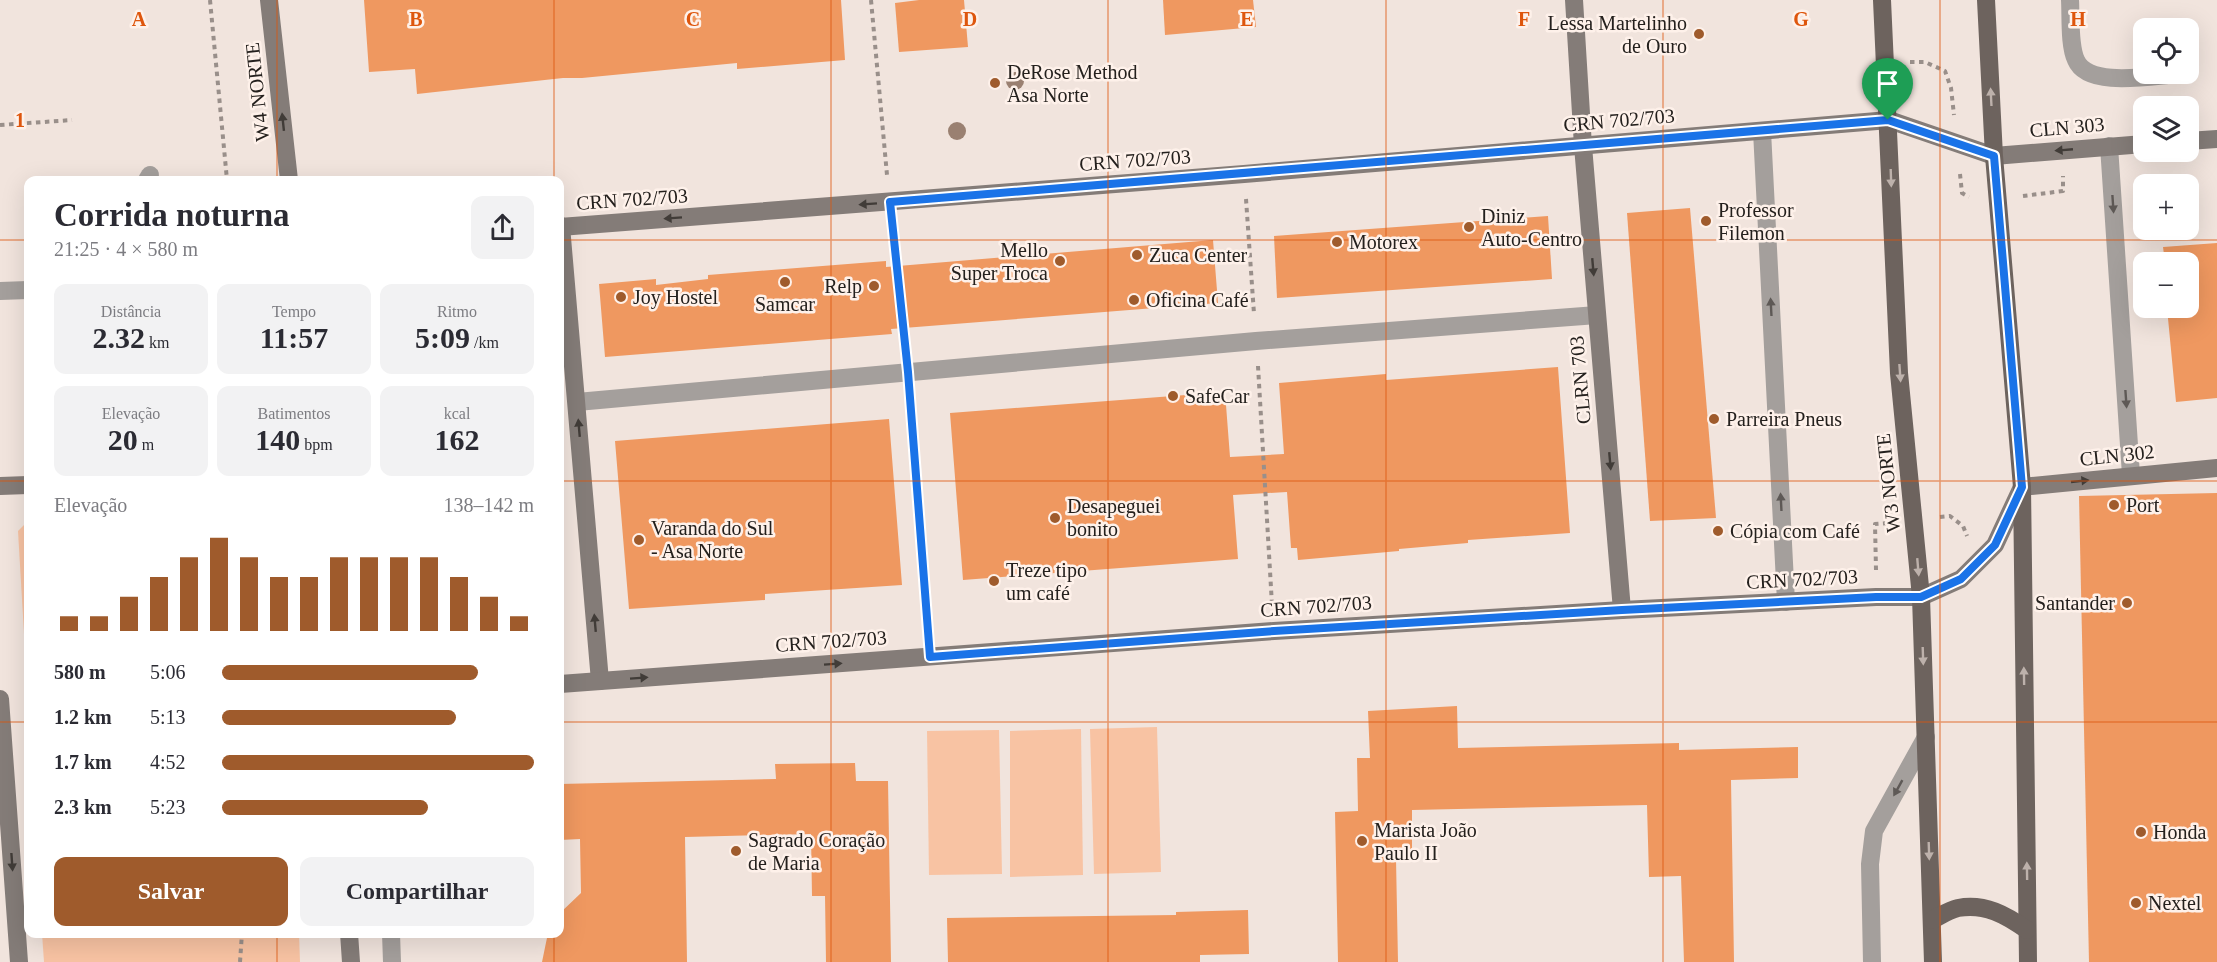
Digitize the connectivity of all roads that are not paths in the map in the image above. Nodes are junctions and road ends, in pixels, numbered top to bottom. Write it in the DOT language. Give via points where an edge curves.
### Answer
graph roads {
  1 [pos="269,0"];
  2 [pos="1574,0"];
  3 [pos="1881,0"];
  4 [pos="1986,0"];
  5 [pos="2070,0"];
  6 [pos="2133,77"];
  7 [pos="1888,120"];
  8 [pos="1762,131"];
  9 [pos="2217,139"];
  10 [pos="2199,140"];
  11 [pos="2133,145"];
  12 [pos="1583,146"];
  13 [pos="2109,146"];
  14 [pos="1994,156"];
  15 [pos="289,176"];
  16 [pos="564,226"];
  17 [pos="564,267"];
  18 [pos="24,290"];
  19 [pos="0,291"];
  20 [pos="1598,315"];
  21 [pos="577,402"];
  22 [pos="2217,468"];
  23 [pos="2131,476"];
  24 [pos="24,485"];
  25 [pos="0,486"];
  26 [pos="2022,487"];
  27 [pos="1921,597"];
  28 [pos="1786,602"];
  29 [pos="1622,610"];
  30 [pos="600,681"];
  31 [pos="564,684"];
  32 [pos="0,699"];
  33 [pos="1926,737"];
  34 [pos="1932,920"];
  35 [pos="2027,930"];
  36 [pos="349,938"];
  37 [pos="391,938"];
  38 [pos="19,962"];
  39 [pos="351,962"];
  40 [pos="392,962"];
  41 [pos="1872,962"];
  42 [pos="1933,962"];
  43 [pos="2028,962"];
  15 -- 1 [label="street, W4 NORTE, one-way"];
  2 -- 12 [label="street, CLRN 703"];
  3 -- 7 [label="main road, W3 NORTE"];
  14 -- 4 [label="main road, one-way"];
  5 -- 6 [label="street" via="2076,60 2085,72 2106,79"];
  7 -- 8 [label="street, CRN 702/703"];
  7 -- 14 [label="street, CRN 702/703"];
  7 -- 27 [label="main road, W3 NORTE, one-way" via="1899,373"];
  8 -- 12 [label="street, CRN 702/703"];
  28 -- 8 [label="street, one-way"];
  9 -- 10 [label="street"];
  11 -- 13 [label="street, CLN 303"];
  12 -- 16 [label="street, CRN 702/703, one-way"];
  12 -- 20 [label="street, CLRN 703, one-way"];
  13 -- 14 [label="street, CLN 303, one-way"];
  13 -- 23 [label="street, one-way"];
  14 -- 26 [label="main road"];
  17 -- 21 [label="street"];
  18 -- 19 [label="street"];
  20 -- 21 [label="street" via="1256,341"];
  20 -- 29 [label="street, CLRN 703, one-way"];
  30 -- 21 [label="street, one-way"];
  22 -- 23 [label="street, CLN 302"];
  26 -- 23 [label="street, CLN 302, one-way"];
  24 -- 25 [label="street"];
  26 -- 27 [label="street, CRN 702/703" via="1995,545 1961,579"];
  35 -- 26 [label="main road, one-way"];
  27 -- 28 [label="street, CRN 702/703"];
  27 -- 33 [label="main road, W3 NORTE, one-way"];
  28 -- 29 [label="street, CRN 702/703"];
  30 -- 29 [label="street, CRN 702/703, one-way" via="1274,631"];
  30 -- 31 [label="street, CRN 702/703"];
  32 -- 38 [label="street, one-way"];
  33 -- 34 [label="main road, W3 NORTE, one-way"];
  33 -- 41 [label="street, one-way" via="1874,831 1870,864"];
  34 -- 35 [label="main road" via="1957,908 1978,908 2001,912"];
  34 -- 42 [label="main road, W3 NORTE"];
  35 -- 43 [label="main road"];
  36 -- 39 [label="street"];
  37 -- 40 [label="street"];
}
